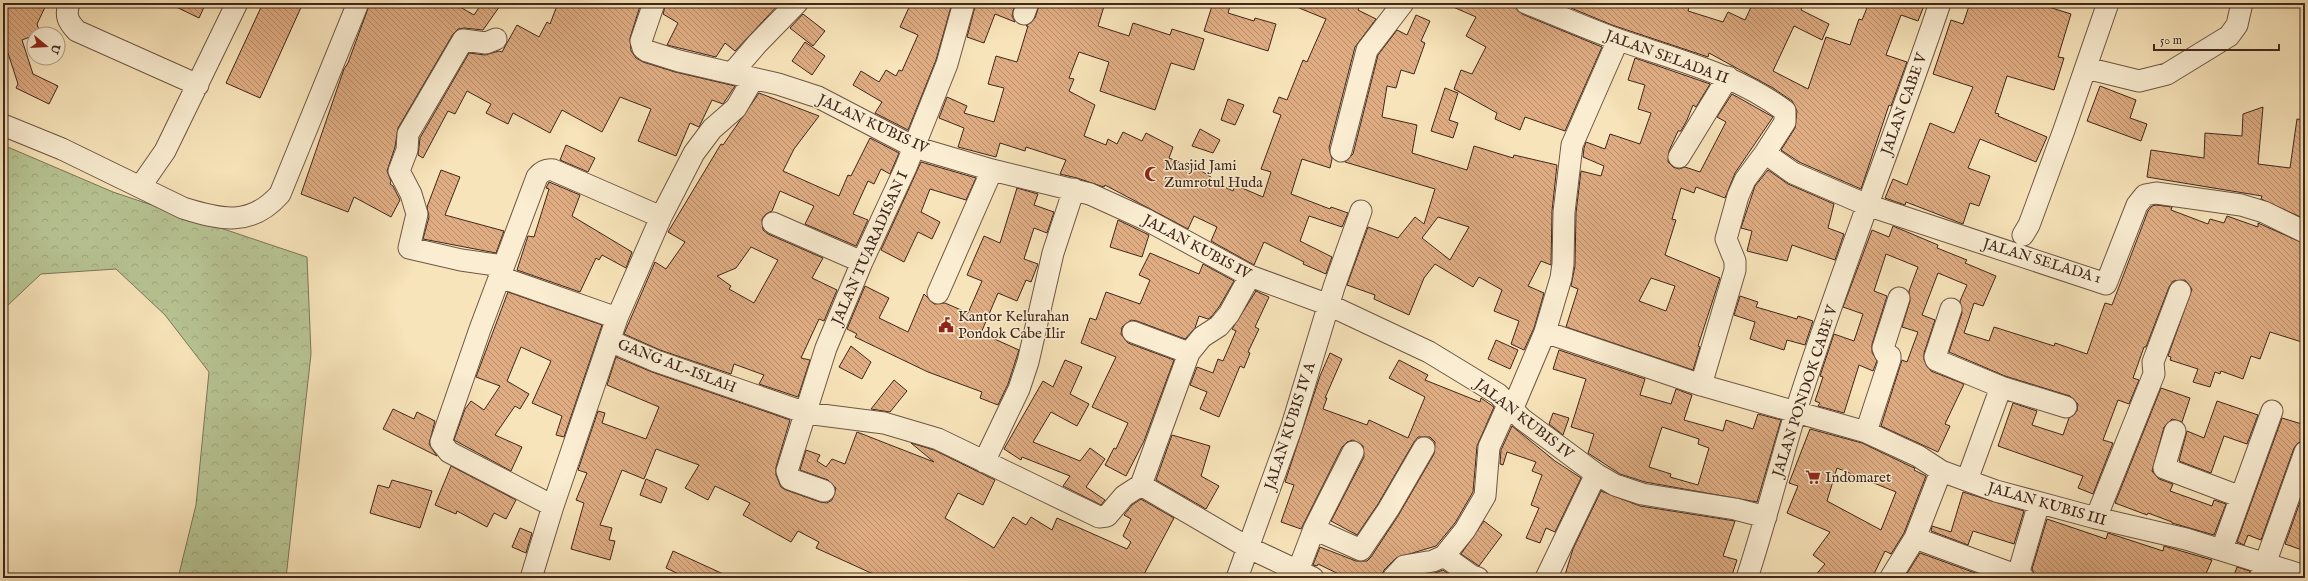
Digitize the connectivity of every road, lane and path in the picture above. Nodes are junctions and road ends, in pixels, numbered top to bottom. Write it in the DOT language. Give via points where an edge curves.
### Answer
graph roads {
  1 [pos="69,3"];
  2 [pos="237,3"];
  3 [pos="358,3"];
  4 [pos="654,3"];
  5 [pos="797,3"];
  6 [pos="964,3"];
  7 [pos="1403,3"];
  8 [pos="1526,3"];
  9 [pos="1940,3"];
  10 [pos="2108,3"];
  11 [pos="2242,3"];
  12 [pos="496,39"];
  13 [pos="1618,40"];
  14 [pos="2086,68"];
  15 [pos="743,75"];
  16 [pos="1728,77"];
  17 [pos="198,85"];
  18 [pos="3,125"];
  19 [pos="914,147"];
  20 [pos="1341,151"];
  21 [pos="1765,152"];
  22 [pos="1679,158"];
  23 [pos="992,170"];
  24 [pos="140,187"];
  25 [pos="1074,189"];
  26 [pos="1867,205"];
  27 [pos="1361,211"];
  28 [pos="661,217"];
  29 [pos="773,223"];
  30 [pos="2305,232"];
  31 [pos="2023,235"];
  32 [pos="862,262"];
  33 [pos="500,276"];
  34 [pos="1250,276"];
  35 [pos="2180,291"];
  36 [pos="938,293"];
  37 [pos="1899,298"];
  38 [pos="1329,305"];
  39 [pos="1951,309"];
  40 [pos="617,318"];
  41 [pos="1133,332"];
  42 [pos="1545,332"];
  43 [pos="610,341"];
  44 [pos="1189,353"];
  45 [pos="1701,385"];
  46 [pos="2001,387"];
  47 [pos="1510,407"];
  48 [pos="2066,407"];
  49 [pos="2272,411"];
  50 [pos="1796,412"];
  51 [pos="806,413"];
  52 [pos="2175,431"];
  53 [pos="1866,432"];
  54 [pos="1424,448"];
  55 [pos="1353,452"];
  56 [pos="2305,452"];
  57 [pos="984,462"];
  58 [pos="1941,471"];
  59 [pos="1596,474"];
  60 [pos="1967,480"];
  61 [pos="1141,485"];
  62 [pos="824,491"];
  63 [pos="2241,497"];
  64 [pos="2039,503"];
  65 [pos="553,506"];
  66 [pos="1766,517"];
  67 [pos="2096,518"];
  68 [pos="1314,529"];
  69 [pos="1915,538"];
  70 [pos="1247,547"];
  71 [pos="2222,549"];
  72 [pos="1444,556"];
  73 [pos="2262,571"];
  74 [pos="1305,575"];
  75 [pos="2305,576"];
  76 [pos="1891,577"];
  77 [pos="2020,577"];
  78 [pos="531,578"];
  79 [pos="1237,578"];
  80 [pos="1392,578"];
  81 [pos="1478,578"];
  82 [pos="1546,578"];
  83 [pos="1747,578"];
  1 -- 17 [label="street" via="66,13 69,23 77,31"];
  2 -- 17 [label="street"];
  3 -- 24 [label="street" via="280,194 270,204 246,217 226,218 184,208"];
  4 -- 15 [label="street, JALAN KUBIS IV" via="640,41 643,48 679,61"];
  5 -- 15 [label="street, GANG AL-ISLAH" via="757,44"];
  6 -- 19 [label="street, JALAN TUARADISAN I" via="946,64"];
  7 -- 20 [label="street" via="1391,22 1367,50"];
  8 -- 13 [label="street, JALAN SELADA II"];
  9 -- 26 [label="street, JALAN CABE V"];
  10 -- 14 [label="street"];
  11 -- 14 [label="street" via="2237,25 2229,36 2168,74 2139,80"];
  12 -- 33 [label="street" via="486,43 463,40 408,134 407,150 399,171 411,194 417,214 409,248 496,265"];
  13 -- 16 [label="street, JALAN SELADA II"];
  13 -- 42 [label="street" via="1572,145 1564,212 1563,264"];
  14 -- 31 [label="street"];
  15 -- 19 [label="street, JALAN KUBIS IV" via="818,97"];
  15 -- 28 [label="street, GANG AL-ISLAH" via="736,108 712,129 694,153"];
  16 -- 21 [label="street, JALAN SELADA II" via="1785,111 1785,122"];
  16 -- 22 [label="street"];
  17 -- 24 [label="street" via="165,151"];
  18 -- 24 [label="street" via="62,149"];
  19 -- 23 [label="street, JALAN KUBIS IV"];
  19 -- 32 [label="street, JALAN TUARADISAN I"];
  21 -- 26 [label="street" via="1793,174"];
  21 -- 45 [label="street" via="1745,180 1726,239 1735,261 1735,270"];
  23 -- 25 [label="street, JALAN KUBIS IV"];
  23 -- 36 [label="street"];
  25 -- 34 [label="street, JALAN KUBIS IV" via="1145,220"];
  25 -- 57 [label="street" via="1053,253 1028,362 1019,389"];
  26 -- 30 [label="street, JALAN SELADA 1" via="2106,284 2138,205 2145,195 2156,193 2241,205 2264,212"];
  26 -- 50 [label="street, JALAN PONDOK CABE V"];
  27 -- 38 [label="street, JALAN KUBIS IV A"];
  28 -- 33 [label="street" via="553,170 547,170 537,177"];
  28 -- 40 [label="street, GANG AL-ISLAH"];
  29 -- 32 [label="street"];
  32 -- 51 [label="street, JALAN TUARADISAN I" via="826,348"];
  33 -- 40 [label="street"];
  33 -- 65 [label="street" via="441,442 448,452"];
  34 -- 38 [label="street, JALAN KUBIS IV"];
  34 -- 44 [label="street" via="1229,314 1219,326 1202,337"];
  35 -- 67 [label="street" via="2153,362 2154,374"];
  37 -- 53 [label="street" via="1883,348 1890,359"];
  38 -- 47 [label="street, JALAN KUBIS IV" via="1429,352 1498,394"];
  38 -- 70 [label="street, JALAN KUBIS IV A" via="1291,429"];
  39 -- 46 [label="street" via="1936,360"];
  40 -- 43 [label="street, GANG AL-ISLAH"];
  41 -- 44 [label="street"];
  42 -- 45 [label="street, JALAN KUBIS III"];
  42 -- 47 [label="street"];
  43 -- 51 [label="street, GANG AL-ISLAH" via="656,361"];
  43 -- 65 [label="street"];
  44 -- 61 [label="street"];
  45 -- 50 [label="street, JALAN KUBIS III"];
  46 -- 48 [label="street"];
  46 -- 60 [label="street"];
  47 -- 59 [label="street, JALAN KUBIS IV"];
  47 -- 72 [label="street" via="1489,447 1485,496 1465,530"];
  49 -- 63 [label="street"];
  50 -- 53 [label="street, JALAN KUBIS III"];
  50 -- 66 [label="street, JALAN PONDOK CABE V"];
  51 -- 57 [label="street, GANG AL-ISLAH" via="884,423 909,429 953,445"];
  51 -- 62 [label="street, JALAN TUARADISAN I" via="788,476 794,482"];
  52 -- 63 [label="street" via="2164,468"];
  53 -- 58 [label="street, JALAN KUBIS III" via="1918,456"];
  54 -- 68 [label="street" via="1361,550"];
  55 -- 68 [label="street"];
  56 -- 73 [label="street"];
  57 -- 61 [label="street, GANG AL-ISLAH" via="1098,517 1106,516 1124,496"];
  58 -- 60 [label="street, JALAN KUBIS III"];
  58 -- 69 [label="street"];
  59 -- 66 [label="street, JALAN KUBIS IV" via="1615,485 1642,494 1735,509"];
  59 -- 82 [label="street"];
  60 -- 64 [label="street, JALAN KUBIS III"];
  61 -- 70 [label="street"];
  63 -- 71 [label="street"];
  64 -- 67 [label="street, JALAN KUBIS III"];
  64 -- 77 [label="street"];
  65 -- 78 [label="street"];
  66 -- 83 [label="street, JALAN PONDOK CABE V"];
  67 -- 71 [label="street, JALAN KUBIS III"];
  68 -- 74 [label="street"];
  69 -- 76 [label="street"];
  69 -- 77 [label="street"];
  70 -- 74 [label="street"];
  70 -- 79 [label="street, JALAN KUBIS IV A"];
  71 -- 73 [label="street, JALAN KUBIS III"];
  72 -- 80 [label="street" via="1433,561 1404,566"];
  72 -- 81 [label="street"];
  73 -- 75 [label="street, JALAN KUBIS III"];
}
